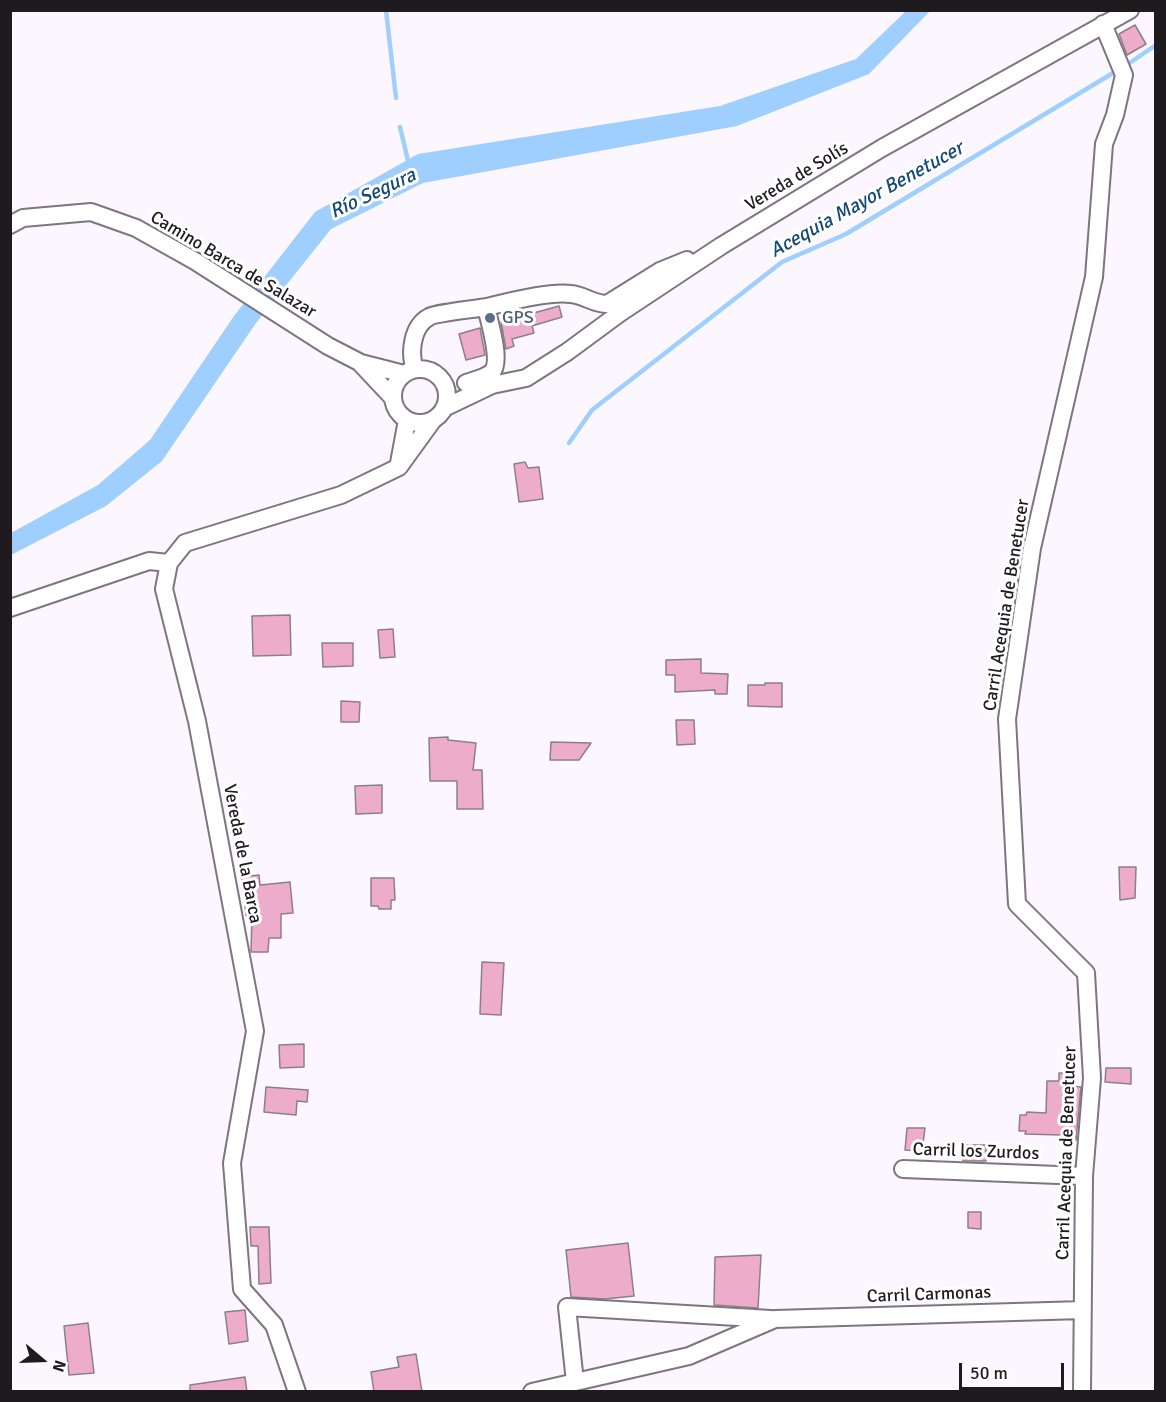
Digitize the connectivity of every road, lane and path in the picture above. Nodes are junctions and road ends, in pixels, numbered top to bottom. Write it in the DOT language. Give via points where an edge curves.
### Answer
graph roads {
  1 [pos="1130,10"];
  2 [pos="1104,24"];
  3 [pos="10,225"];
  4 [pos="721,246"];
  5 [pos="486,307"];
  6 [pos="361,363"];
  7 [pos="409,371"];
  8 [pos="444,381"];
  9 [pos="466,383"];
  10 [pos="492,385"];
  11 [pos="393,398"];
  12 [pos="446,407"];
  13 [pos="407,420"];
  14 [pos="433,420"];
  15 [pos="399,467"];
  16 [pos="169,563"];
  17 [pos="10,608"];
  18 [pos="903,1169"];
  19 [pos="1084,1176"];
  20 [pos="1083,1310"];
  21 [pos="775,1319"];
  22 [pos="575,1382"];
  23 [pos="297,1392"];
  24 [pos="532,1392"];
  25 [pos="1082,1392"];
  1 -- 2 [label="street, Vereda de Solís"];
  2 -- 4 [label="street, Vereda de Solís" via="882,148"];
  2 -- 19 [label="street, Carril Acequia de Benetucer" via="1124,75 1104,144 1094,277 1032,548 1007,719 1017,904 1086,973 1092,1078"];
  3 -- 6 [label="street, Camino Barca de Salazar" via="24,218 91,212 136,228"];
  4 -- 5 [label="street" via="660,271 607,304 571,294"];
  4 -- 10 [label="street, Vereda de Solís" via="526,378"];
  5 -- 7 [label="street" via="429,317 419,327 411,346"];
  5 -- 9 [label="street" via="497,359 487,376"];
  6 -- 7 [label="street, Camino Barca de Salazar"];
  6 -- 11 [label="street, Camino Barca de Salazar"];
  7 -- 8 [label="street" via="431,370"];
  7 -- 11 [label="street" via="397,381"];
  8 -- 9 [label="street, Vereda de Solís"];
  8 -- 12 [label="street"];
  9 -- 10 [label="street, Vereda de Solís"];
  10 -- 12 [label="street, Vereda de Solís"];
  11 -- 13 [label="street" via="395,407"];
  12 -- 14 [label="street"];
  13 -- 14 [label="street"];
  13 -- 15 [label="street"];
  14 -- 15 [label="street"];
  15 -- 16 [label="street" via="341,495 185,543"];
  16 -- 17 [label="street" via="149,561"];
  16 -- 23 [label="street, Vereda de la Barca" via="164,589 197,721 255,1031 232,1163 242,1289 274,1325"];
  18 -- 19 [label="street, Carril los Zurdos"];
  19 -- 20 [label="street, Carril Acequia de Benetucer"];
  20 -- 21 [label="street, Carril Carmonas"];
  20 -- 25 [label="street, Carril Acequia de Benetucer"];
  21 -- 22 [label="street, Carril Carmonas" via="689,1356"];
  21 -- 22 [label="street, Carril Carmonas" via="567,1308"];
  22 -- 24 [label="street, Carril Carmonas"];
}
